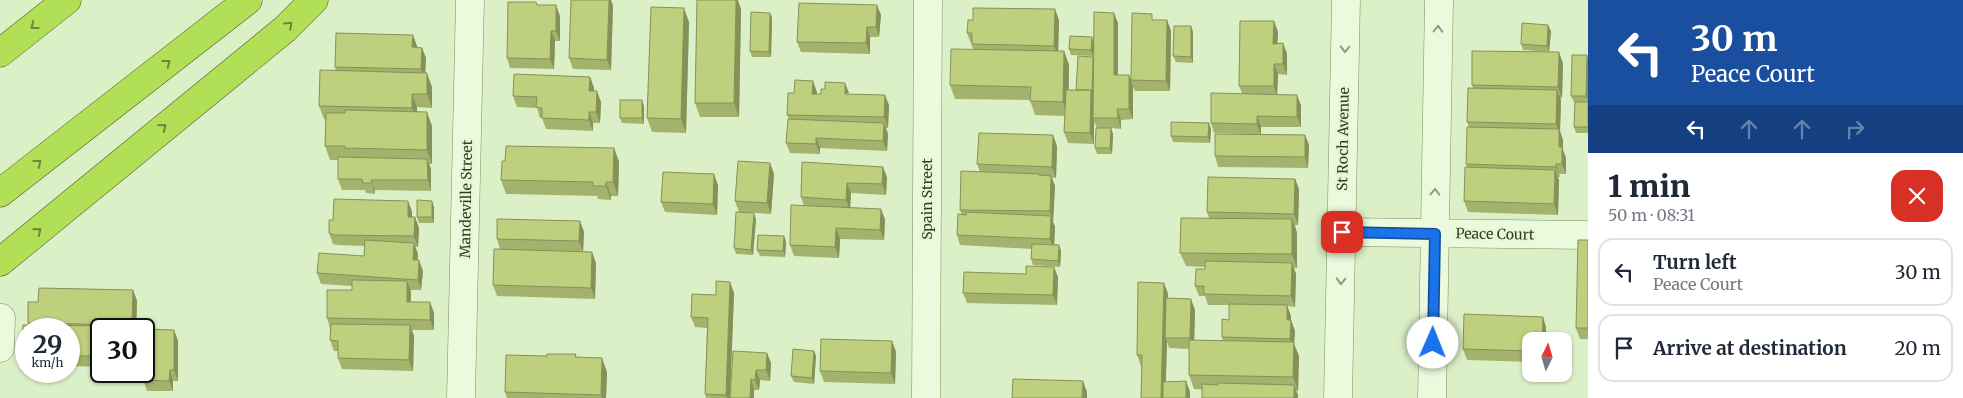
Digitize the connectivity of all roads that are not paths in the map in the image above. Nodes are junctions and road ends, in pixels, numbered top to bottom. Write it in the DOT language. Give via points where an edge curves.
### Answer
graph roads {
  1 [pos="67,0"];
  2 [pos="248,0"];
  3 [pos="314,0"];
  4 [pos="470,0"];
  5 [pos="928,0"];
  6 [pos="1346,0"];
  7 [pos="1439,0"];
  8 [pos="0,53"];
  9 [pos="0,193"];
  10 [pos="1342,232"];
  11 [pos="1435,234"];
  12 [pos="1588,235"];
  13 [pos="0,262"];
  14 [pos="1,318"];
  15 [pos="0,348"];
  16 [pos="461,398"];
  17 [pos="926,398"];
  18 [pos="1338,398"];
  19 [pos="1432,398"];
  1 -- 8 [label="highway, one-way"];
  9 -- 2 [label="highway, one-way"];
  13 -- 3 [label="highway, one-way" via="285,29"];
  4 -- 16 [label="street, Mandeville Street"];
  5 -- 17 [label="street, Spain Street"];
  6 -- 10 [label="street, St Roch Avenue, one-way"];
  11 -- 7 [label="street, one-way"];
  10 -- 11 [label="street, Peace Court"];
  10 -- 18 [label="street, St Roch Avenue, one-way"];
  11 -- 12 [label="street, Peace Court"];
  11 -- 19 [label="street"];
  14 -- 15 [label="street"];
}
